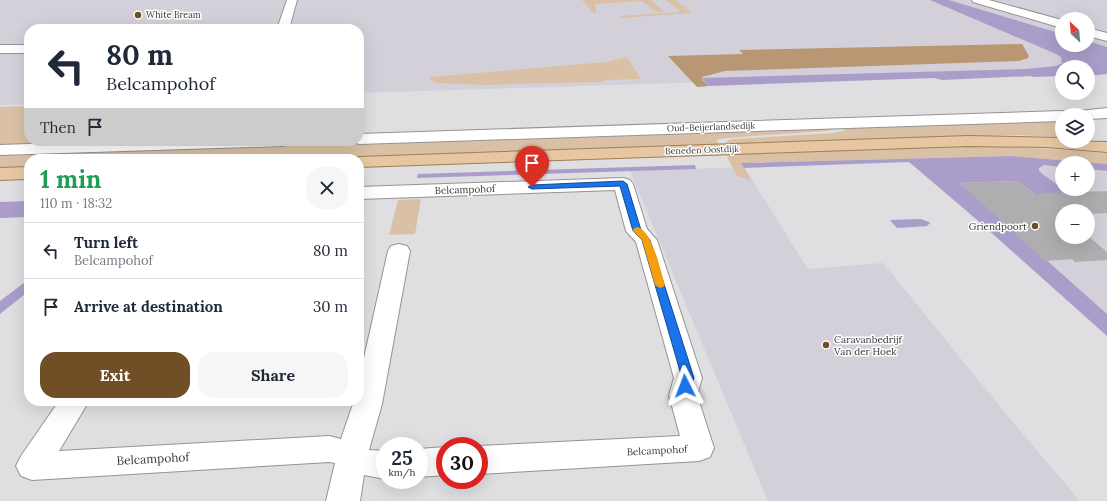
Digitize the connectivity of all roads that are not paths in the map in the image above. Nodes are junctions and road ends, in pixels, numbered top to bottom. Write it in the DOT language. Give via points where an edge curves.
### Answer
graph roads {
  1 [pos="292,0"];
  2 [pos="977,0"];
  3 [pos="1055,22"];
  4 [pos="285,24"];
  5 [pos="1095,33"];
  6 [pos="1107,36"];
  7 [pos="0,49"];
  8 [pos="24,49"];
  9 [pos="1107,113"];
  10 [pos="1095,114"];
  11 [pos="1055,116"];
  12 [pos="364,139"];
  13 [pos="1095,141"];
  14 [pos="1054,142"];
  15 [pos="1107,142"];
  16 [pos="125,146"];
  17 [pos="1107,147"];
  18 [pos="0,150"];
  19 [pos="364,162"];
  20 [pos="24,173"];
  21 [pos="0,174"];
  22 [pos="364,193"];
  23 [pos="400,251"];
  24 [pos="72,406"];
  25 [pos="352,457"];
  26 [pos="488,460"];
  27 [pos="376,464"];
  28 [pos="343,501"];
  1 -- 4 [label="street"];
  2 -- 3 [label="street"];
  5 -- 6 [label="street"];
  7 -- 8 [label="street"];
  9 -- 10 [label="street"];
  11 -- 12 [label="street, Oud-Beijerlandsedijk"];
  13 -- 15 [label="main road"];
  14 -- 17 [label="main road, Beneden Oostdijk"];
  14 -- 19 [label="main road, Beneden Oostdijk" via="949,142"];
  16 -- 18 [label="street"];
  20 -- 21 [label="main road"];
  22 -- 26 [label="street, Belcampohof" via="623,184 637,231 646,240 688,378 683,394 699,448"];
  23 -- 25 [label="street" via="368,404"];
  24 -- 25 [label="street, Belcampohof" via="32,466 322,449 336,450"];
  25 -- 27 [label="street, Belcampohof" via="365,463"];
  25 -- 28 [label="street"];
}
